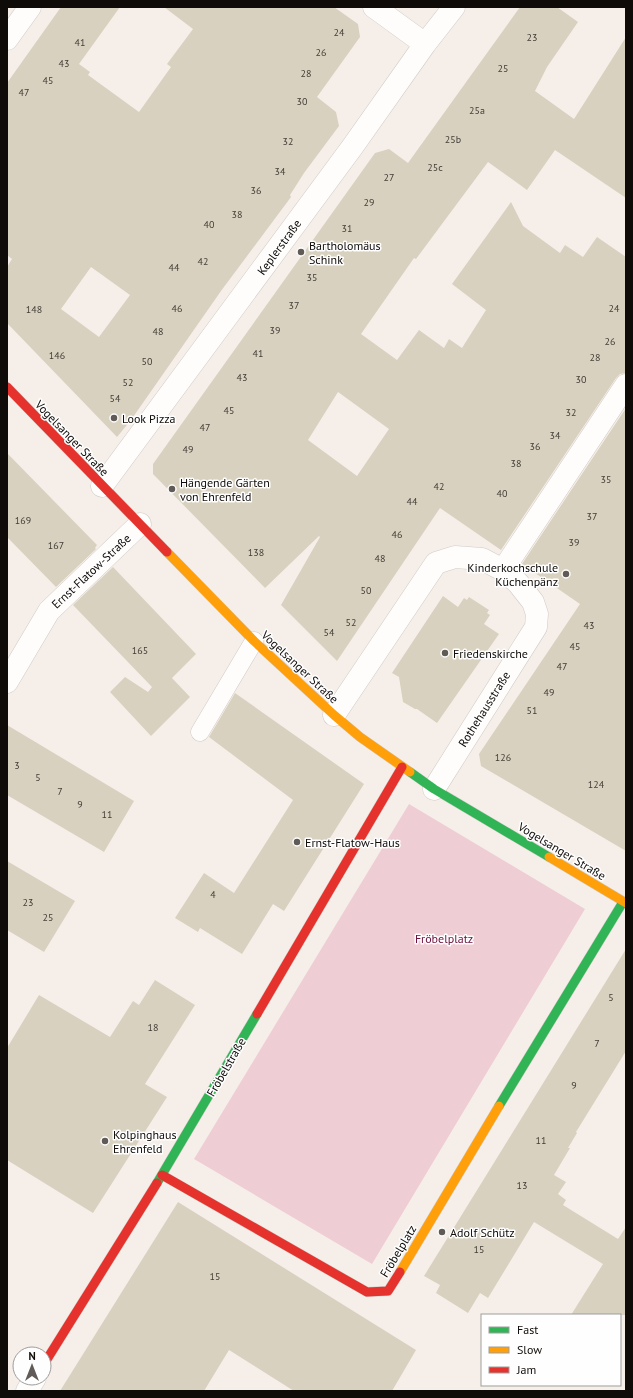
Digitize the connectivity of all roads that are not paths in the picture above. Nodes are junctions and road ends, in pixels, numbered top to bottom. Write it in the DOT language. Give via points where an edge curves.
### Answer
graph roads {
  1 [pos="30,7"];
  2 [pos="374,7"];
  3 [pos="454,7"];
  4 [pos="7,39"];
  5 [pos="425,44"];
  6 [pos="626,385"];
  7 [pos="7,388"];
  8 [pos="102,486"];
  9 [pos="140,524"];
  10 [pos="503,570"];
  11 [pos="254,640"];
  12 [pos="7,682"];
  13 [pos="334,715"];
  14 [pos="200,732"];
  15 [pos="402,767"];
  16 [pos="434,789"];
  17 [pos="625,902"];
  18 [pos="162,1175"];
  19 [pos="52,1351"];
  1 -- 4 [label="street"];
  2 -- 5 [label="street"];
  3 -- 5 [label="street, Keplerstraße"];
  5 -- 8 [label="street, Keplerstraße" via="353,146"];
  6 -- 10 [label="street"];
  7 -- 8 [label="street, Vogelsanger Straße"];
  8 -- 9 [label="street, Vogelsanger Straße"];
  9 -- 11 [label="street, Vogelsanger Straße"];
  9 -- 12 [label="street, Ernst-Flatow-Straße" via="49,611"];
  10 -- 13 [label="street, Rothehausstraße" via="482,559 455,557 436,563"];
  10 -- 16 [label="street, Rothehausstraße" via="518,583 533,602 537,614 536,628"];
  11 -- 13 [label="street, Vogelsanger Straße"];
  11 -- 14 [label="lane"];
  13 -- 15 [label="street, Vogelsanger Straße"];
  15 -- 16 [label="street, Vogelsanger Straße"];
  15 -- 18 [label="street, Fröbelstraße"];
  16 -- 17 [label="street, Vogelsanger Straße"];
  17 -- 18 [label="street, Fröbelplatz" via="608,925 388,1291 367,1292"];
  18 -- 19 [label="street, Fröbelstraße"];
}
